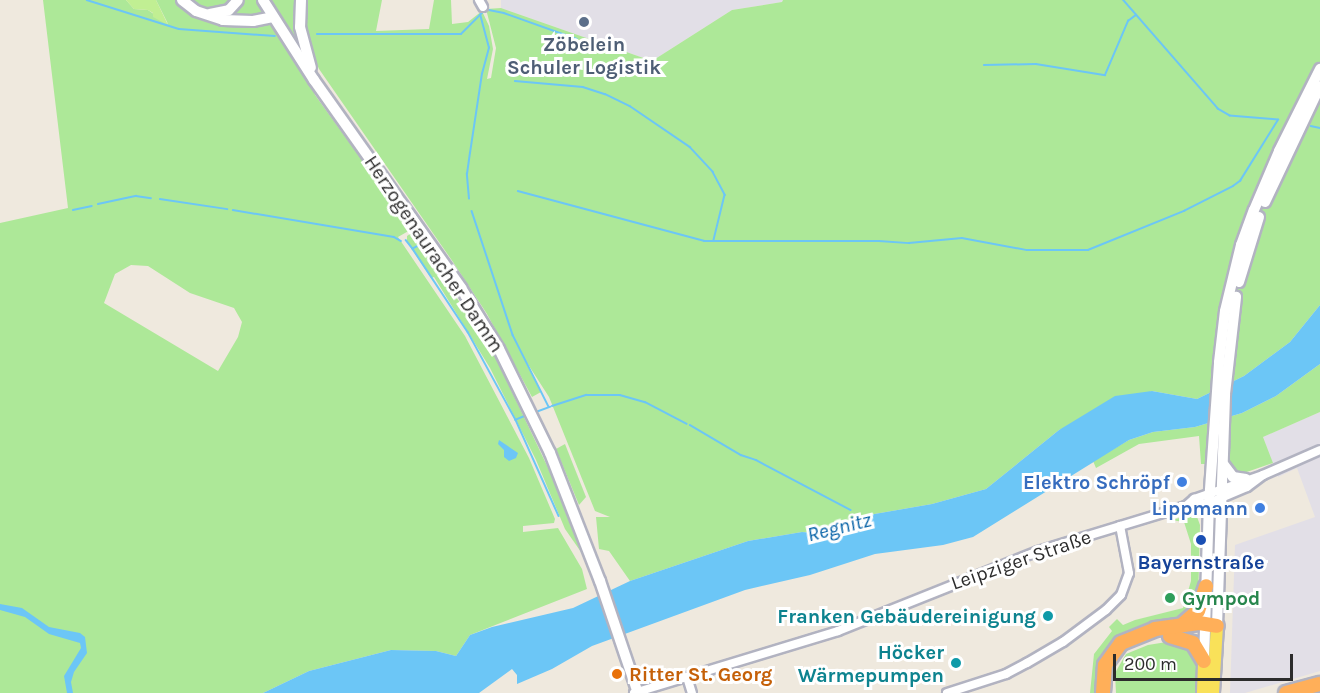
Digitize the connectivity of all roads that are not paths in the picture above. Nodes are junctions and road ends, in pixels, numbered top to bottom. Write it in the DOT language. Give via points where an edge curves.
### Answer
graph roads {
  1 [pos="182,0"];
  2 [pos="238,0"];
  3 [pos="266,0"];
  4 [pos="301,0"];
  5 [pos="204,14"];
  6 [pos="273,17"];
  7 [pos="1320,69"];
  8 [pos="314,80"];
  9 [pos="1320,86"];
  10 [pos="1257,211"];
  11 [pos="1219,436"];
  12 [pos="1320,450"];
  13 [pos="1223,459"];
  14 [pos="1263,475"];
  15 [pos="1246,479"];
  16 [pos="1222,494"];
  17 [pos="1210,498"];
  18 [pos="1120,526"];
  19 [pos="1206,585"];
  20 [pos="1181,625"];
  21 [pos="1209,627"];
  22 [pos="1170,636"];
  23 [pos="1204,661"];
  24 [pos="687,677"];
  25 [pos="1320,684"];
  26 [pos="636,692"];
  27 [pos="692,693"];
  28 [pos="947,693"];
  29 [pos="1103,693"];
  30 [pos="1113,693"];
  31 [pos="1203,693"];
  32 [pos="1213,693"];
  33 [pos="1286,693"];
  1 -- 5 [label="main road"];
  2 -- 5 [label="main road" via="224,12"];
  3 -- 6 [label="main road, Herzogenauracher Damm"];
  4 -- 8 [label="main road" via="300,27"];
  5 -- 6 [label="main road" via="234,21"];
  6 -- 8 [label="main road, Herzogenauracher Damm"];
  7 -- 10 [label="main road" via="1279,151"];
  8 -- 26 [label="main road, Herzogenauracher Damm" via="446,266 499,349 550,453 621,638"];
  9 -- 10 [label="main road"];
  10 -- 11 [label="main road" via="1223,362"];
  11 -- 13 [label="main road"];
  11 -- 17 [label="main road"];
  12 -- 14 [label="street"];
  13 -- 15 [label="main road" via="1230,475"];
  13 -- 16 [label="main road"];
  14 -- 15 [label="street"];
  14 -- 16 [label="street"];
  15 -- 16 [label="street"];
  16 -- 17 [label="street, Leipziger Straße"];
  16 -- 21 [label="main road"];
  17 -- 18 [label="street, Leipziger Straße"];
  17 -- 19 [label="main road"];
  18 -- 24 [label="street, Leipziger Straße" via="996,566 838,631"];
  18 -- 28 [label="street" via="1129,573 1121,595 1106,610 1063,642 1006,674"];
  19 -- 20 [label="highway" via="1198,611"];
  19 -- 21 [label="main road"];
  20 -- 21 [label="highway"];
  20 -- 29 [label="highway" via="1149,631 1121,643 1106,665"];
  21 -- 22 [label="highway"];
  21 -- 23 [label="main road"];
  21 -- 32 [label="main road"];
  22 -- 23 [label="highway" via="1193,643"];
  22 -- 30 [label="highway" via="1134,646 1122,655 1113,669"];
  23 -- 31 [label="main road"];
  24 -- 26 [label="street, Leipziger Straße"];
  24 -- 27 [label="street"];
  25 -- 33 [label="highway"];
}
